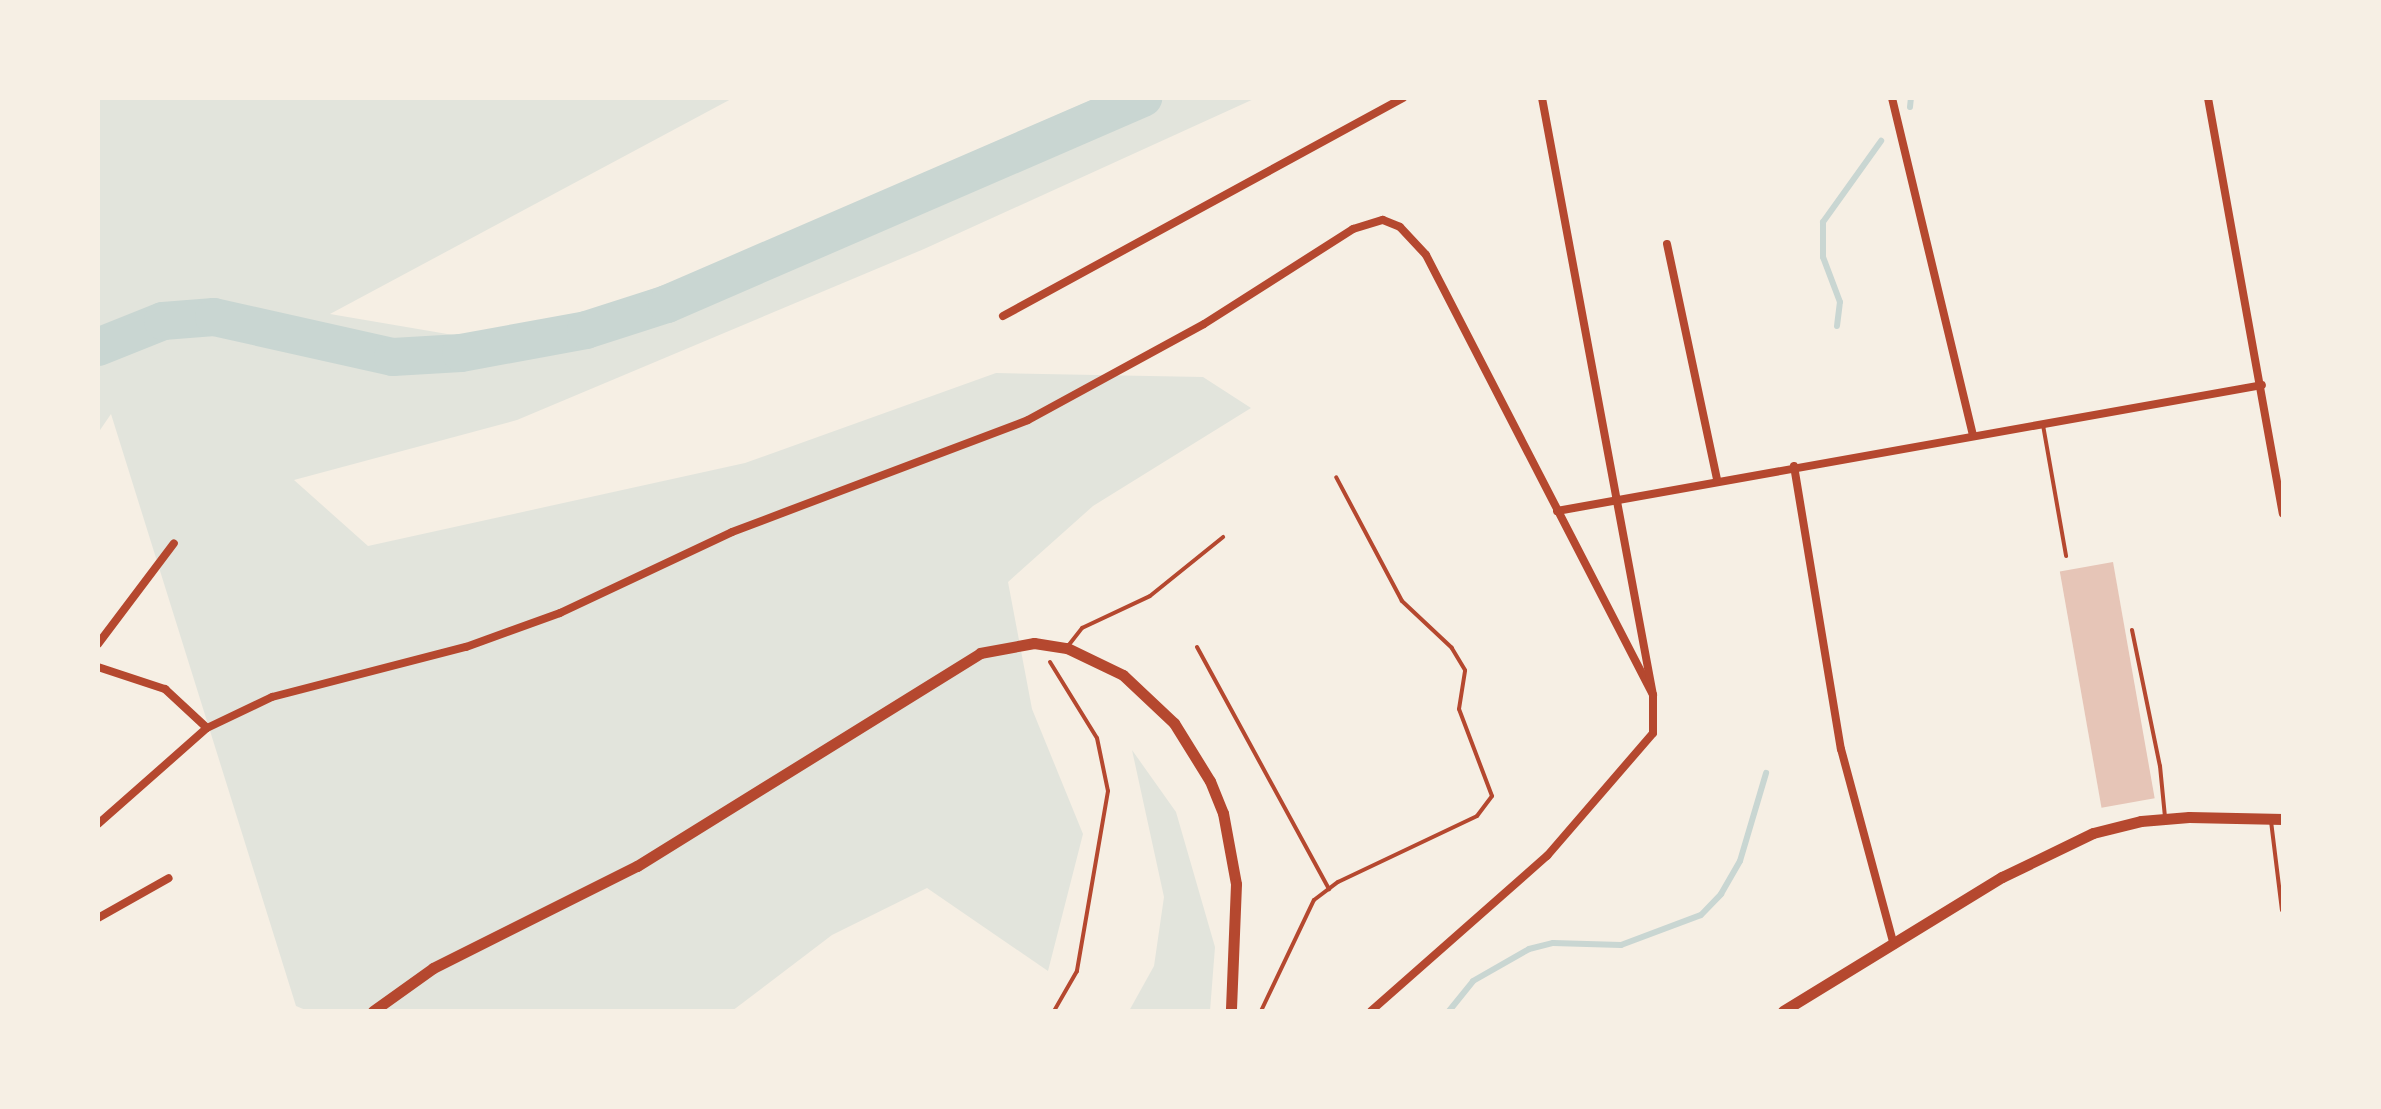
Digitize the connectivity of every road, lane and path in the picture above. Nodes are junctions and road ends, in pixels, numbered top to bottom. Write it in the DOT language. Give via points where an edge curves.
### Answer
graph roads {
  1 [pos="1403,98"];
  2 [pos="1542,98"];
  3 [pos="1892,98"];
  4 [pos="2208,98"];
  5 [pos="1667,244"];
  6 [pos="1003,316"];
  7 [pos="2262,385"];
  8 [pos="2043,423"];
  9 [pos="1973,435"];
  10 [pos="1794,466"];
  11 [pos="1336,477"];
  12 [pos="1717,480"];
  13 [pos="1614,499"];
  14 [pos="1557,511"];
  15 [pos="2283,513"];
  16 [pos="1223,537"];
  17 [pos="174,543"];
  18 [pos="2066,556"];
  19 [pos="2132,630"];
  20 [pos="1034,643"];
  21 [pos="98,644"];
  22 [pos="1197,647"];
  23 [pos="1067,648"];
  24 [pos="98,667"];
  25 [pos="1653,695"];
  26 [pos="207,728"];
  27 [pos="2165,819"];
  28 [pos="2277,819"];
  29 [pos="98,824"];
  30 [pos="169,878"];
  31 [pos="1329,889"];
  32 [pos="2282,910"];
  33 [pos="98,918"];
  34 [pos="1894,945"];
  35 [pos="373,1011"];
  36 [pos="1054,1011"];
  37 [pos="1231,1011"];
  38 [pos="1261,1011"];
  39 [pos="1371,1011"];
  40 [pos="1783,1011"];
  1 -- 6 [label="street"];
  2 -- 13 [label="street"];
  3 -- 9 [label="street"];
  4 -- 7 [label="street"];
  5 -- 12 [label="street"];
  7 -- 8 [label="street"];
  7 -- 15 [label="street"];
  8 -- 9 [label="street"];
  8 -- 18 [label="lane"];
  9 -- 10 [label="street"];
  10 -- 12 [label="street"];
  10 -- 34 [label="street" via="1841,749"];
  11 -- 31 [label="lane" via="1402,601 1452,648 1465,670 1459,709 1492,796 1477,816"];
  12 -- 13 [label="street"];
  13 -- 14 [label="street"];
  13 -- 25 [label="street"];
  14 -- 25 [label="street"];
  14 -- 26 [label="street" via="1426,255 1400,227 1383,220 1353,229 1204,324 1028,420 732,532 560,613 466,647 272,697"];
  16 -- 23 [label="lane" via="1150,596 1082,628"];
  17 -- 21 [label="street"];
  19 -- 27 [label="lane" via="2160,766"];
  20 -- 23 [label="street"];
  20 -- 35 [label="street" via="980,653 637,866 433,968"];
  20 -- 36 [label="path" via="1069,686 1097,738 1108,791 1077,971"];
  22 -- 31 [label="lane"];
  23 -- 37 [label="street" via="1123,675 1149,698 1174,723 1210,781 1223,813 1236,884"];
  24 -- 26 [label="street" via="165,689"];
  25 -- 39 [label="street" via="1653,733 1647,745 1547,856"];
  26 -- 29 [label="street"];
  27 -- 28 [label="street"];
  27 -- 34 [label="street" via="2093,833 2056,847"];
  28 -- 32 [label="lane"];
  30 -- 33 [label="street"];
  31 -- 38 [label="lane" via="1314,900"];
  34 -- 40 [label="street"];
}
